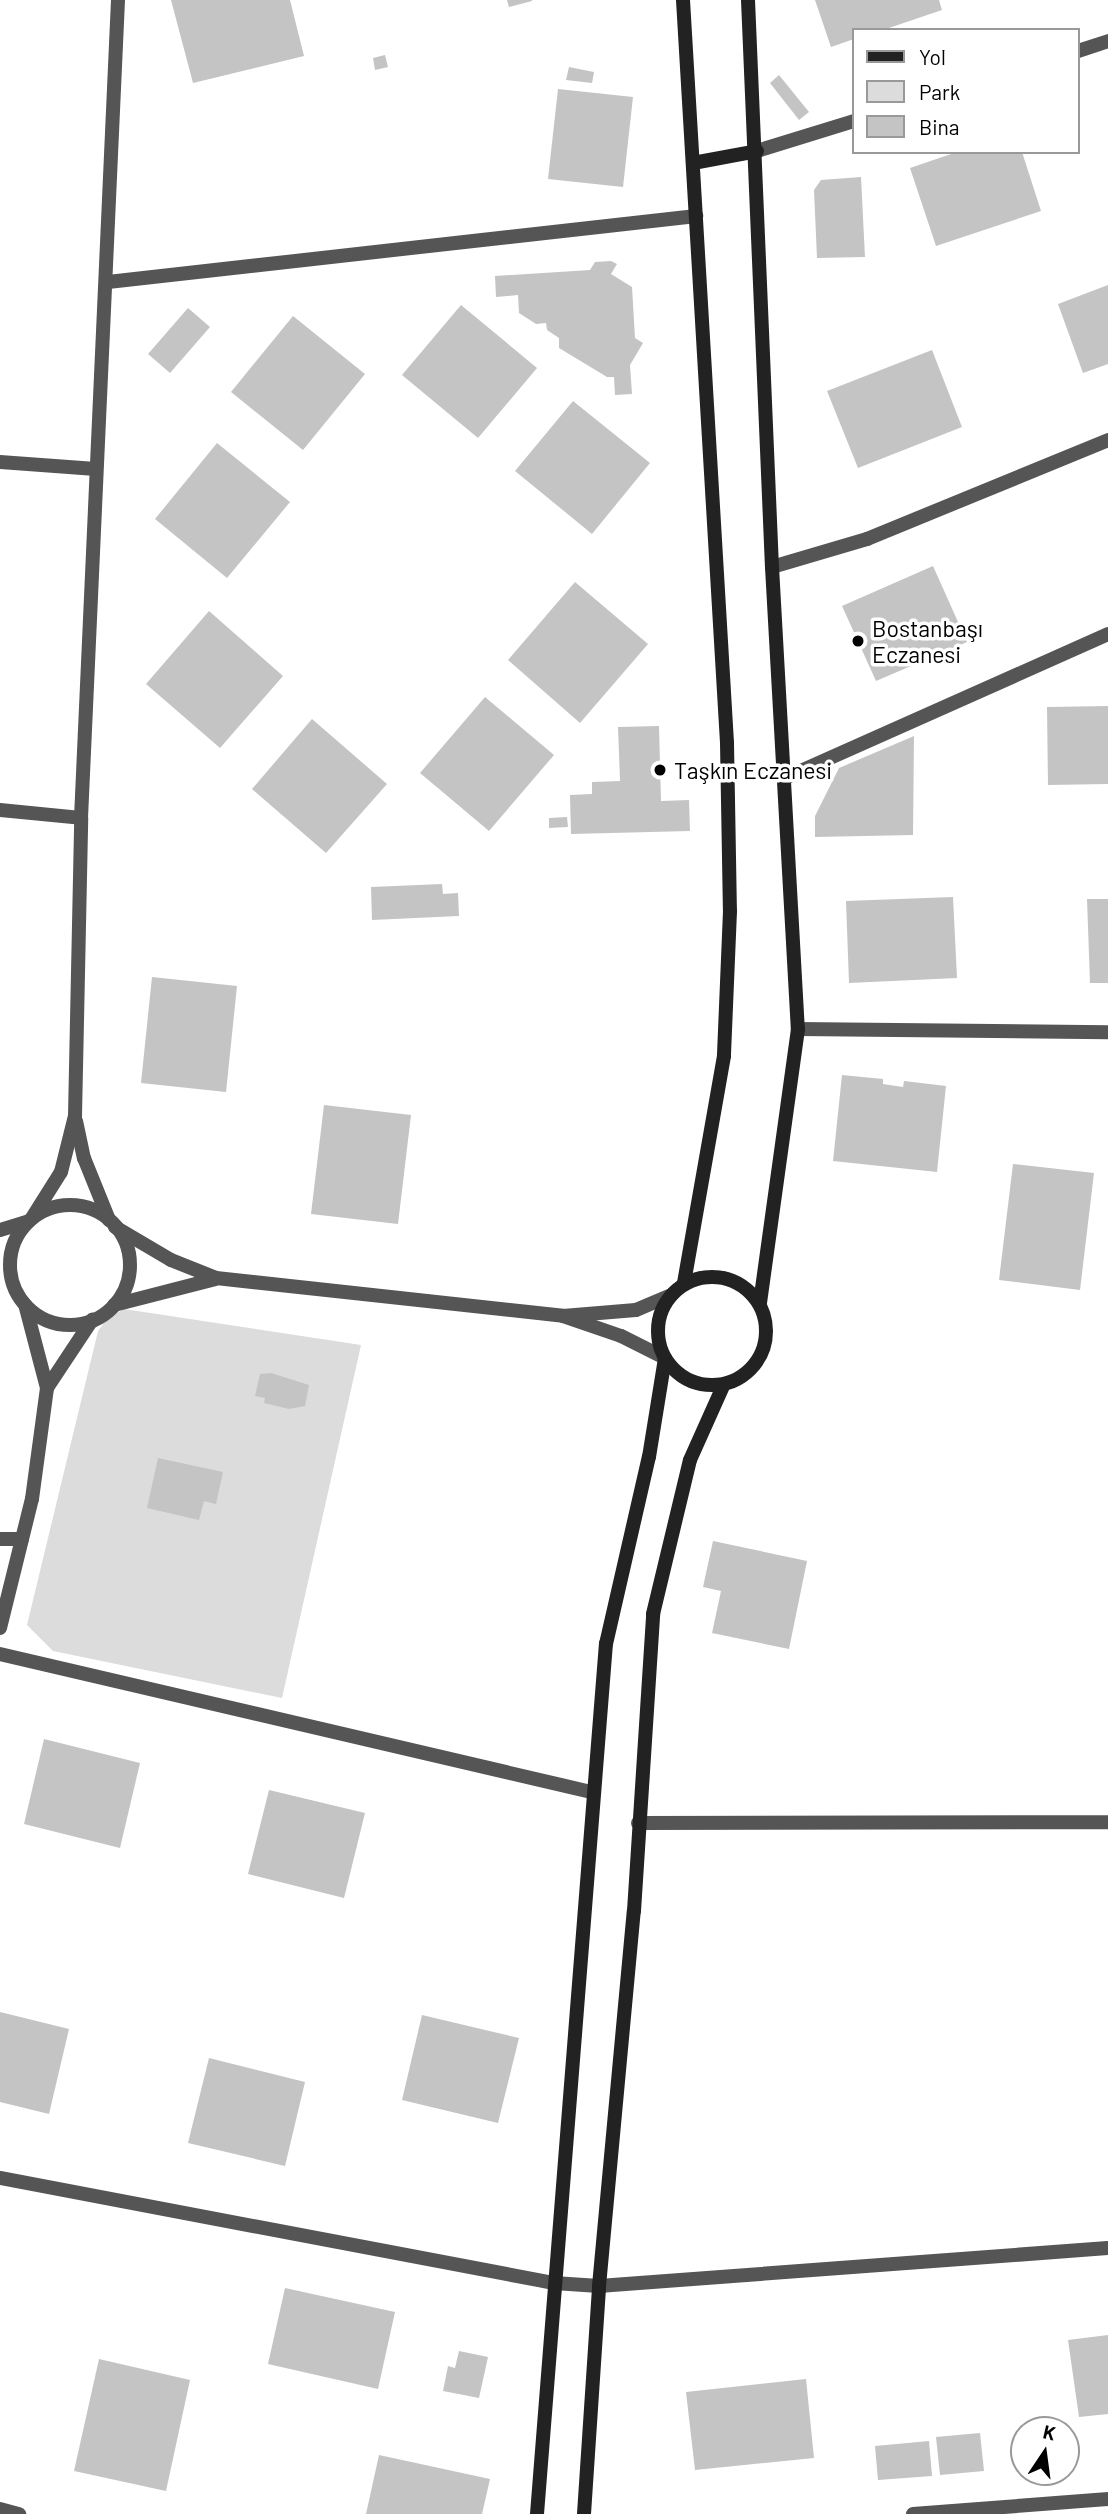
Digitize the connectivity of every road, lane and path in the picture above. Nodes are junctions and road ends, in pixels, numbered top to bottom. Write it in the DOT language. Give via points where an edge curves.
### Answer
graph roads {
  1 [pos="118,0"];
  2 [pos="683,0"];
  3 [pos="748,0"];
  4 [pos="1108,41"];
  5 [pos="1080,50"];
  6 [pos="852,122"];
  7 [pos="757,151"];
  8 [pos="693,163"];
  9 [pos="696,216"];
  10 [pos="108,282"];
  11 [pos="1108,440"];
  12 [pos="0,462"];
  13 [pos="96,469"];
  14 [pos="772,567"];
  15 [pos="1108,634"];
  16 [pos="785,778"];
  17 [pos="0,810"];
  18 [pos="81,818"];
  19 [pos="798,1029"];
  20 [pos="1108,1032"];
  21 [pos="75,1116"];
  22 [pos="31,1220"];
  23 [pos="112,1223"];
  24 [pos="0,1230"];
  25 [pos="216,1278"];
  26 [pos="684,1284"];
  27 [pos="0,1286"];
  28 [pos="671,1295"];
  29 [pos="22,1301"];
  30 [pos="760,1304"];
  31 [pos="114,1305"];
  32 [pos="563,1316"];
  33 [pos="92,1320"];
  34 [pos="665,1358"];
  35 [pos="724,1384"];
  36 [pos="47,1388"];
  37 [pos="0,1539"];
  38 [pos="22,1539"];
  39 [pos="0,1628"];
  40 [pos="0,1654"];
  41 [pos="591,1792"];
  42 [pos="1108,1822"];
  43 [pos="638,1823"];
  44 [pos="0,2178"];
  45 [pos="1108,2248"];
  46 [pos="554,2283"];
  47 [pos="599,2286"];
  48 [pos="1108,2500"];
  49 [pos="0,2509"];
  50 [pos="19,2514"];
  51 [pos="537,2514"];
  52 [pos="584,2514"];
  53 [pos="914,2514"];
  1 -- 10 [label="street"];
  2 -- 8 [label="main road"];
  3 -- 7 [label="main road"];
  4 -- 5 [label="street"];
  6 -- 7 [label="street"];
  7 -- 8 [label="main road"];
  7 -- 14 [label="main road"];
  8 -- 9 [label="main road"];
  9 -- 10 [label="street"];
  9 -- 26 [label="main road" via="727,743 730,911 724,1056"];
  10 -- 13 [label="street"];
  11 -- 14 [label="street" via="867,539"];
  12 -- 13 [label="street"];
  13 -- 18 [label="street"];
  14 -- 16 [label="main road"];
  15 -- 16 [label="street"];
  16 -- 19 [label="main road"];
  17 -- 18 [label="street"];
  18 -- 21 [label="street"];
  19 -- 20 [label="street"];
  19 -- 30 [label="main road"];
  21 -- 22 [label="street" via="61,1172"];
  21 -- 23 [label="street" via="85,1158"];
  22 -- 23 [label="street" via="54,1207 75,1205"];
  22 -- 24 [label="street"];
  22 -- 29 [label="street" via="12,1248 9,1268"];
  23 -- 25 [label="street" via="171,1260"];
  23 -- 31 [label="street" via="130,1259 128,1280"];
  25 -- 31 [label="street"];
  25 -- 32 [label="street"];
  26 -- 28 [label="main road"];
  26 -- 30 [label="main road" via="718,1276 749,1290"];
  27 -- 29 [label="street"];
  28 -- 32 [label="street" via="636,1310"];
  28 -- 34 [label="main road" via="658,1325"];
  29 -- 33 [label="street" via="56,1323"];
  29 -- 36 [label="street"];
  30 -- 35 [label="main road" via="767,1336 763,1352 748,1372"];
  31 -- 33 [label="street"];
  32 -- 34 [label="street" via="621,1336"];
  33 -- 36 [label="street"];
  34 -- 35 [label="main road" via="690,1381"];
  34 -- 41 [label="main road" via="649,1457 606,1644"];
  35 -- 43 [label="main road" via="690,1460 653,1614"];
  36 -- 38 [label="street"];
  37 -- 38 [label="street"];
  38 -- 39 [label="street"];
  40 -- 41 [label="street"];
  41 -- 46 [label="main road" via="570,2137"];
  42 -- 43 [label="street"];
  43 -- 47 [label="main road" via="616,2137"];
  44 -- 46 [label="street"];
  45 -- 47 [label="street"];
  46 -- 47 [label="street"];
  46 -- 51 [label="main road"];
  47 -- 52 [label="main road"];
  48 -- 53 [label="street"];
  49 -- 50 [label="street"];
}
